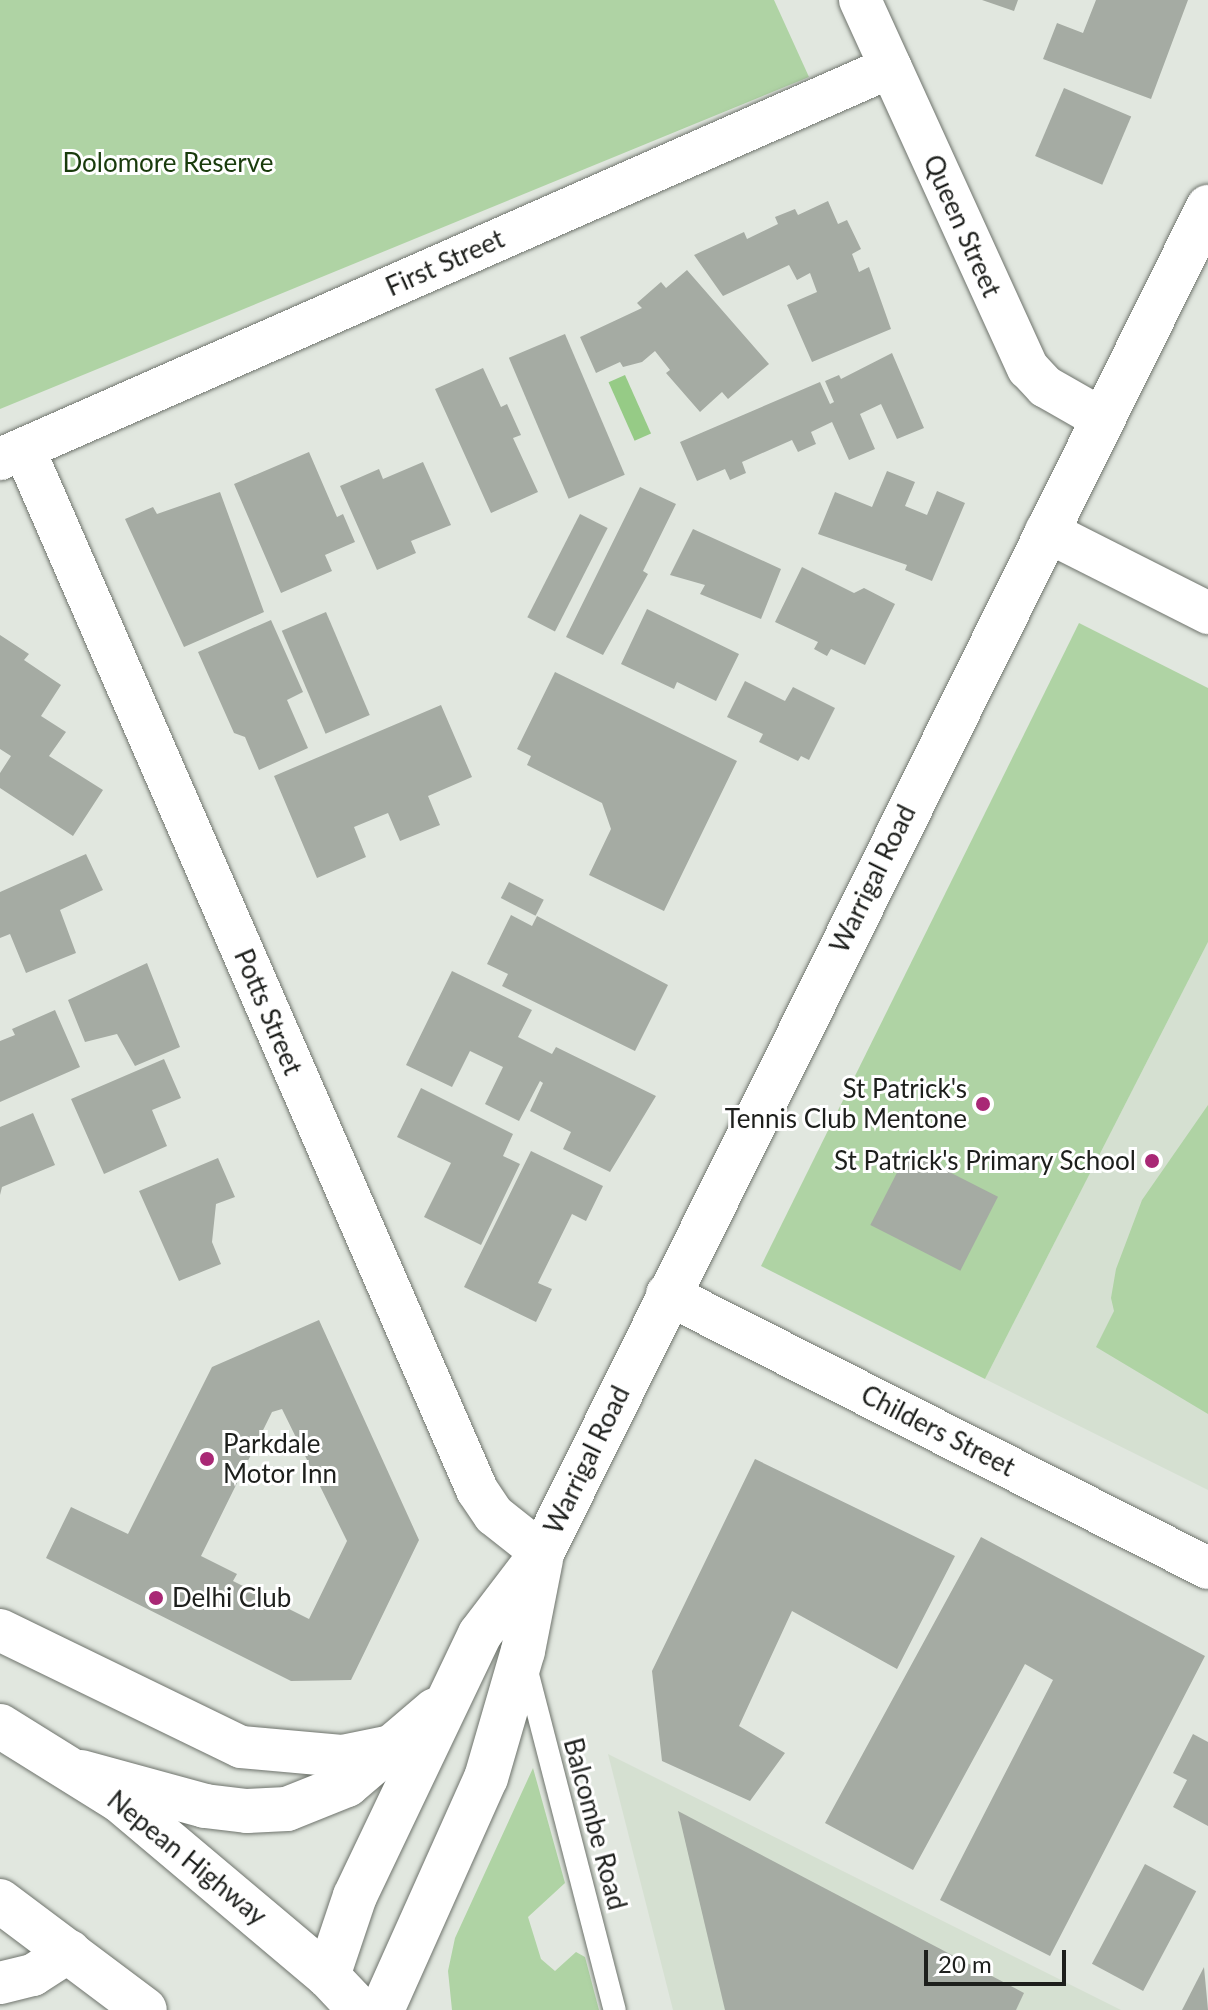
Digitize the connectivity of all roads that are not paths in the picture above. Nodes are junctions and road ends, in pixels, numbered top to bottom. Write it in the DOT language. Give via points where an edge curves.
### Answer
graph roads {
  1 [pos="860,0"];
  2 [pos="891,67"];
  3 [pos="1208,207"];
  4 [pos="1102,419"];
  5 [pos="12,454"];
  6 [pos="1046,531"];
  7 [pos="1208,613"];
  8 [pos="667,1294"];
  9 [pos="542,1553"];
  10 [pos="1208,1568"];
  11 [pos="0,1630"];
  12 [pos="523,1651"];
  13 [pos="449,1698"];
  14 [pos="0,1726"];
  15 [pos="396,1745"];
  16 [pos="76,1771"];
  17 [pos="0,1901"];
  18 [pos="70,1951"];
  19 [pos="0,1983"];
  20 [pos="319,1993"];
  21 [pos="145,2010"];
  22 [pos="360,2010"];
  23 [pos="382,2010"];
  24 [pos="615,2010"];
  1 -- 2 [label="street, Queen Street"];
  2 -- 4 [label="street, Queen Street" via="1028,368 1046,387"];
  2 -- 5 [label="street, First Street"];
  3 -- 4 [label="main road, Warrigal Road"];
  4 -- 6 [label="main road, Warrigal Road"];
  5 -- 9 [label="street, Potts Street" via="477,1490 494,1515"];
  6 -- 7 [label="street"];
  6 -- 8 [label="main road, Warrigal Road"];
  8 -- 9 [label="main road, Warrigal Road"];
  8 -- 10 [label="street, Childers Street"];
  9 -- 12 [label="main road, Warrigal Road"];
  9 -- 13 [label="main road, Warrigal Road" via="480,1634"];
  11 -- 15 [label="street" via="241,1747 342,1756"];
  12 -- 23 [label="main road, Warrigal Road" via="486,1778"];
  12 -- 24 [label="lane, Balcombe Road"];
  13 -- 15 [label="main road"];
  13 -- 20 [label="main road, Warrigal Road" via="355,1896"];
  14 -- 16 [label="main road, Nepean Highway"];
  15 -- 16 [label="main road" via="337,1791 272,1811 205,1806"];
  16 -- 20 [label="main road, Nepean Highway" via="166,1837"];
  17 -- 18 [label="main road"];
  18 -- 19 [label="street" via="33,1975"];
  18 -- 21 [label="main road"];
  20 -- 22 [label="main road, Nepean Highway"];
}
